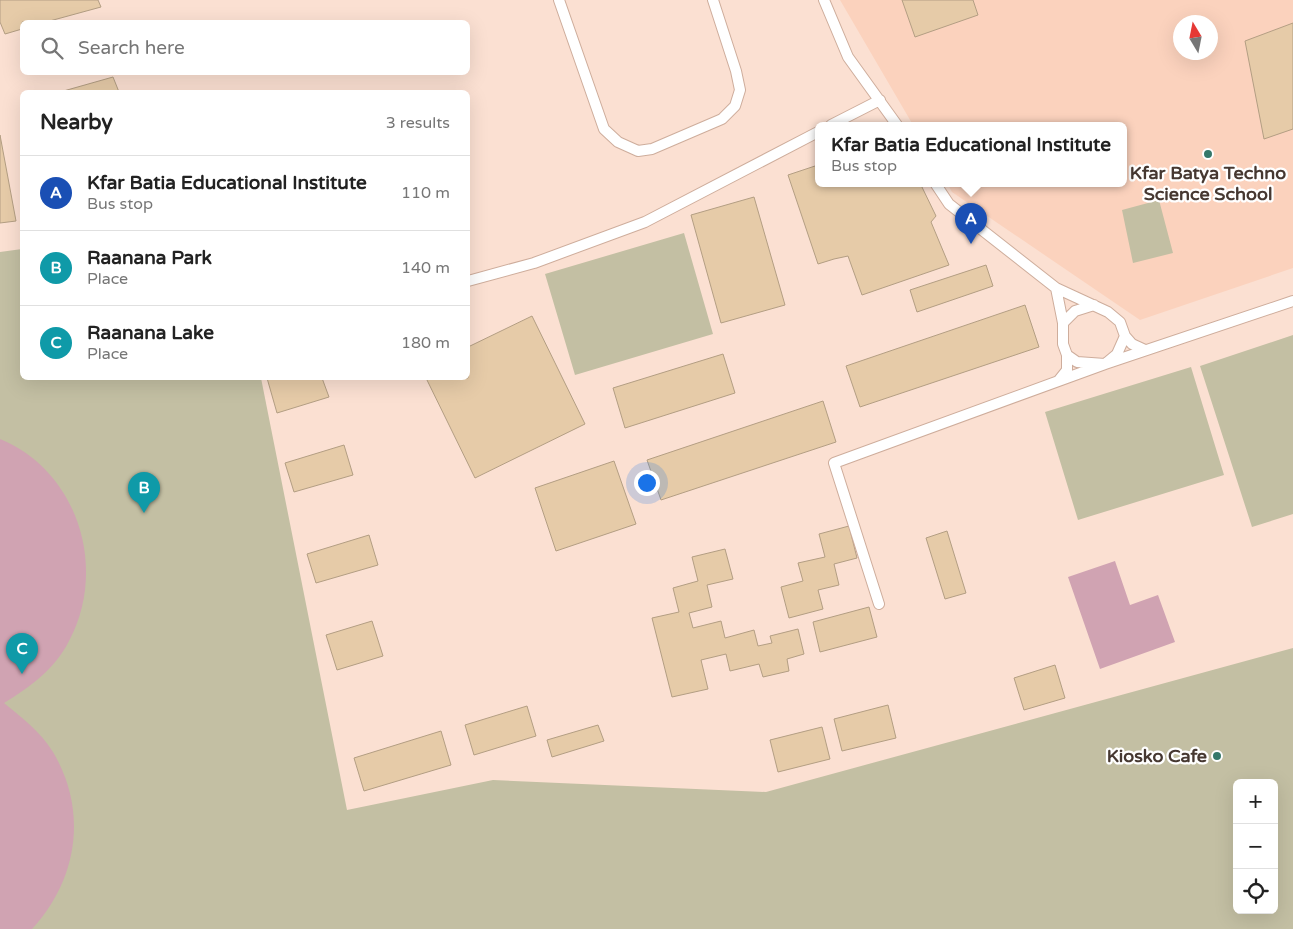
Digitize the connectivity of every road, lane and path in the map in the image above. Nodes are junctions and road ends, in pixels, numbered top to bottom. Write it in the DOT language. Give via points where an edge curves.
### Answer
graph roads {
  1 [pos="559,0"];
  2 [pos="713,0"];
  3 [pos="824,0"];
  4 [pos="880,100"];
  5 [pos="837,122"];
  6 [pos="895,122"];
  7 [pos="815,134"];
  8 [pos="938,187"];
  9 [pos="470,281"];
  10 [pos="1056,288"];
  11 [pos="1293,302"];
  12 [pos="1094,305"];
  13 [pos="1063,323"];
  14 [pos="1125,336"];
  15 [pos="1145,350"];
  16 [pos="1067,355"];
  17 [pos="1105,364"];
  18 [pos="1059,380"];
  19 [pos="879,604"];
  1 -- 2 [label="lane" via="604,129 618,142 638,151 652,149 722,119 735,106 740,90"];
  3 -- 4 [label="lane" via="848,57"];
  4 -- 5 [label="lane"];
  4 -- 6 [label="lane"];
  7 -- 9 [label="lane" via="645,222 534,263"];
  8 -- 10 [label="lane" via="949,204"];
  10 -- 12 [label="lane"];
  10 -- 13 [label="lane"];
  11 -- 15 [label="lane"];
  12 -- 13 [label="lane" via="1075,311"];
  12 -- 14 [label="lane" via="1120,322"];
  13 -- 16 [label="lane" via="1063,344"];
  14 -- 15 [label="lane" via="1132,344"];
  14 -- 17 [label="lane" via="1117,354"];
  15 -- 17 [label="lane"];
  16 -- 17 [label="lane" via="1077,362"];
  16 -- 18 [label="lane" via="1067,370"];
  17 -- 18 [label="lane"];
  18 -- 19 [label="lane" via="834,462"];
}
